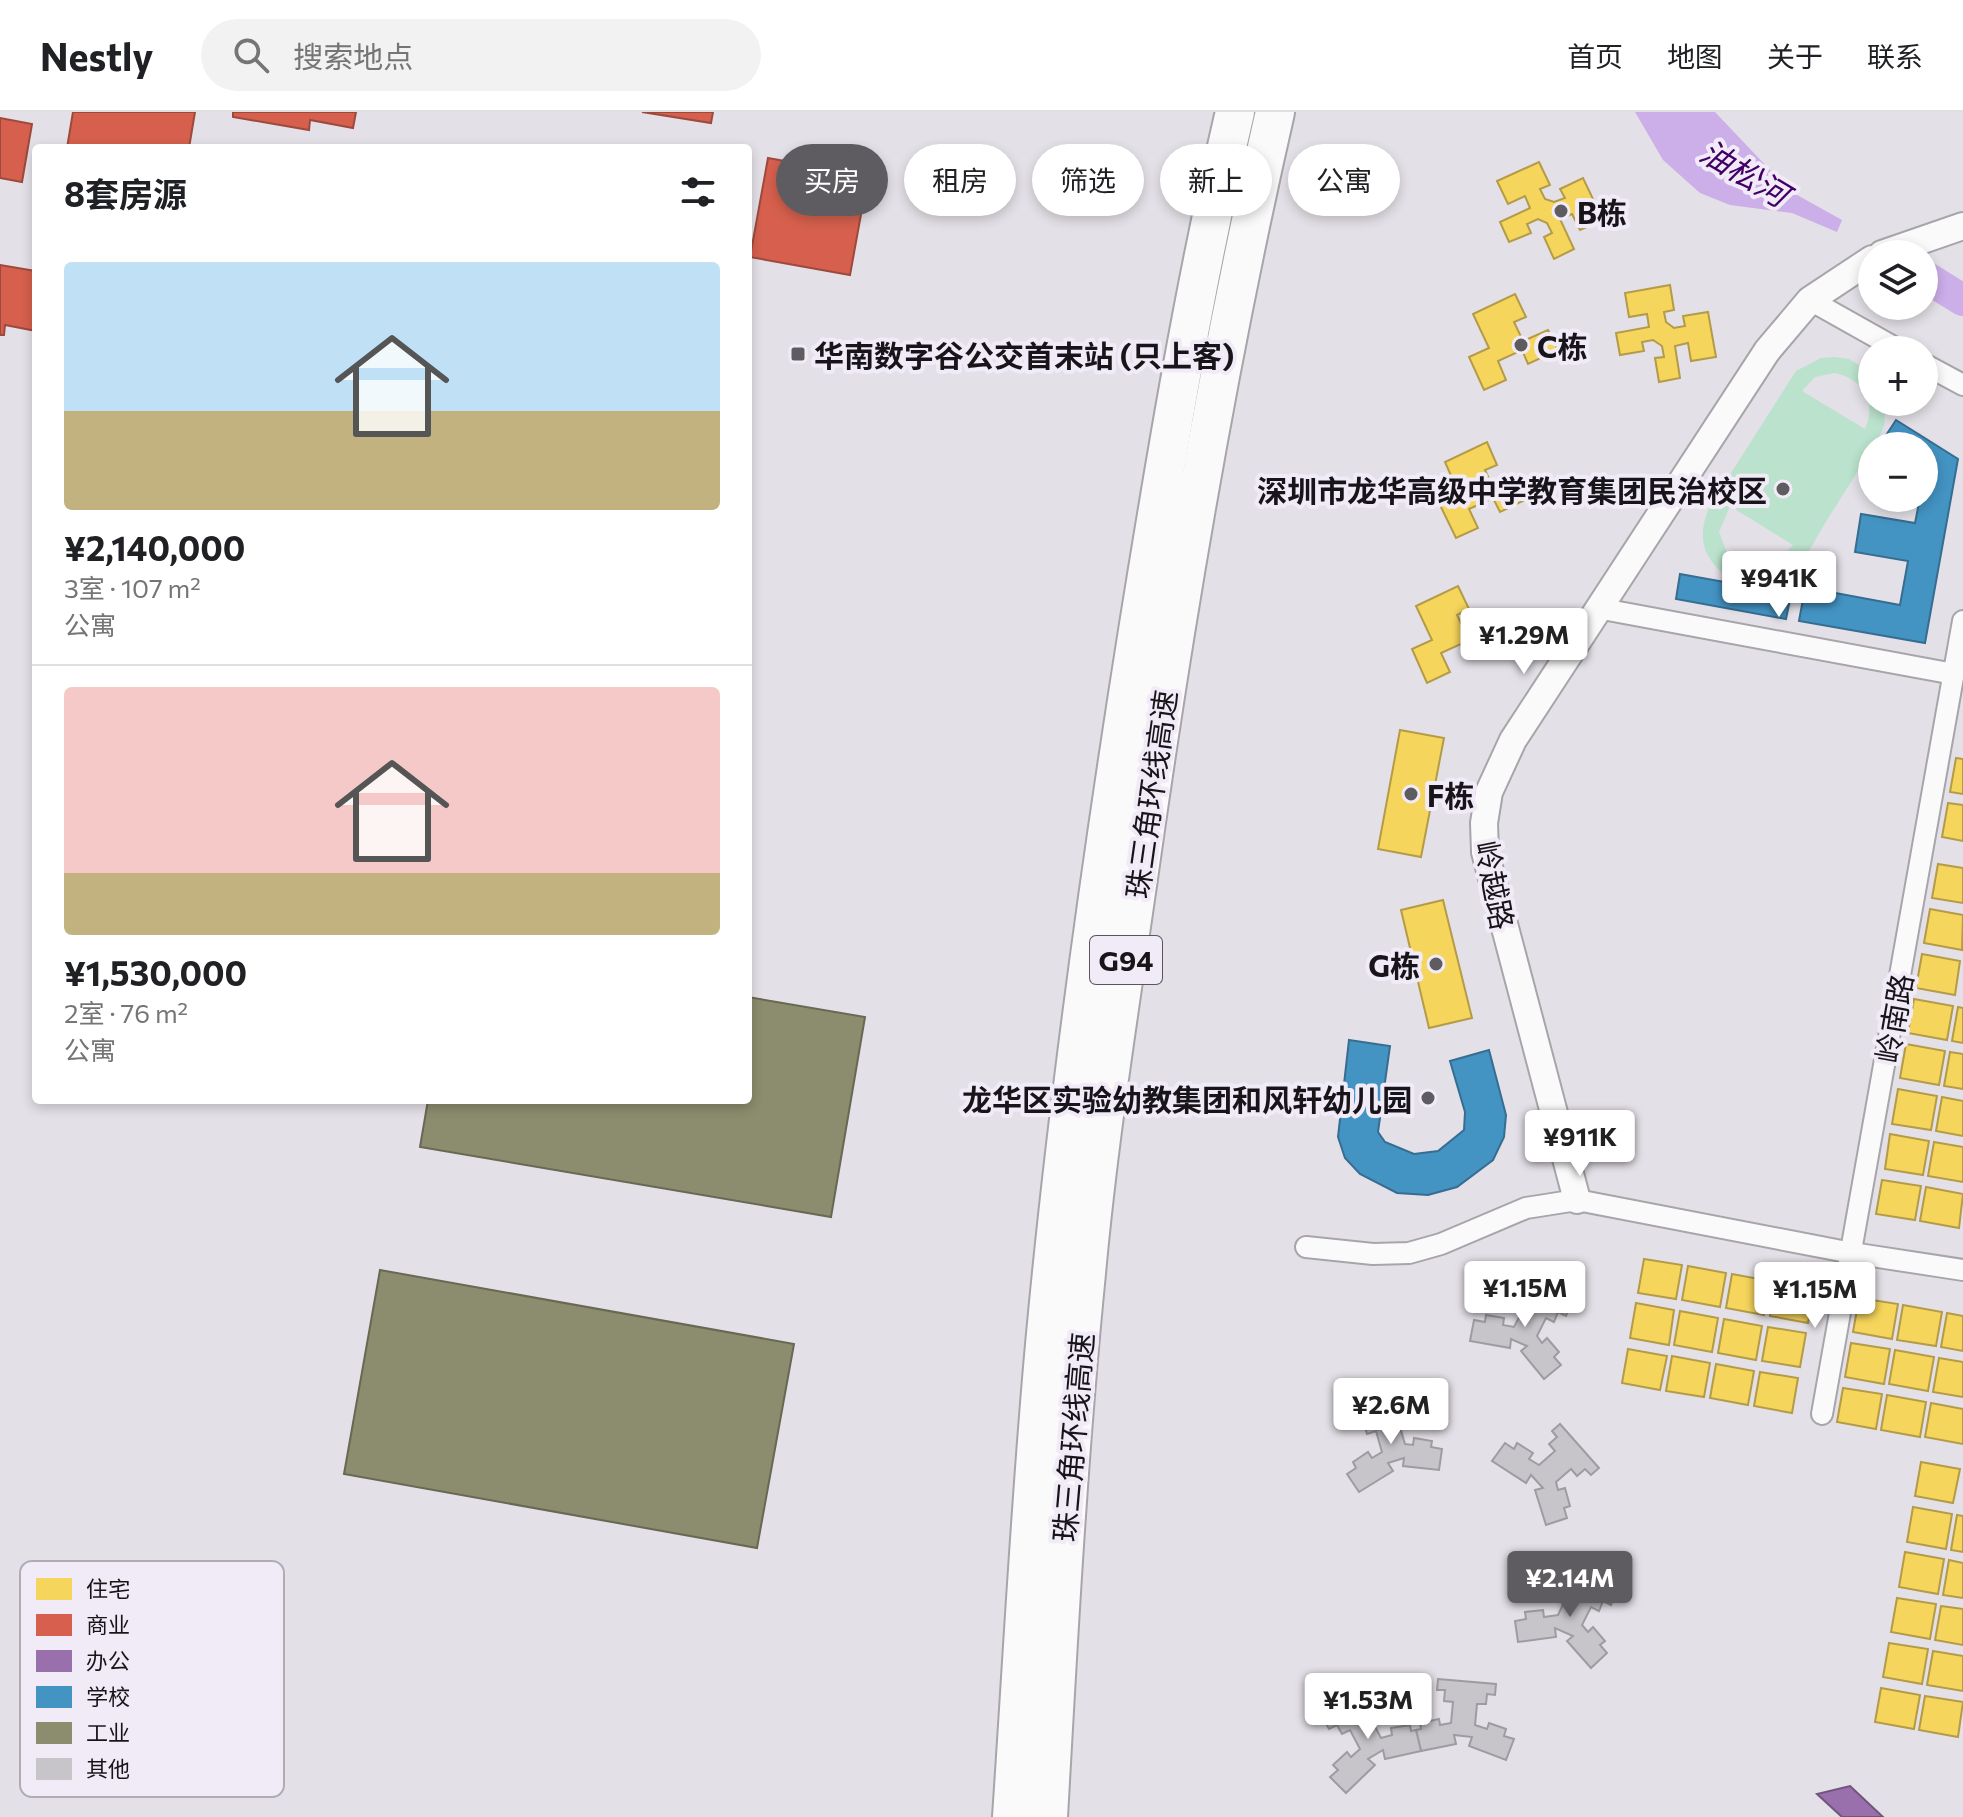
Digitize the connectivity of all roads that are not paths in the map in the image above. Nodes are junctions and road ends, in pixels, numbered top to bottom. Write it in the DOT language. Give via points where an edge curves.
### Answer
graph roads {
  1 [pos="1235,112"];
  2 [pos="1275,112"];
  3 [pos="1963,226"];
  4 [pos="1922,240"];
  5 [pos="1858,268"];
  6 [pos="1810,300"];
  7 [pos="1874,336"];
  8 [pos="1938,372"];
  9 [pos="1963,385"];
  10 [pos="1597,608"];
  11 [pos="1963,621"];
  12 [pos="1954,674"];
  13 [pos="1577,1200"];
  14 [pos="1306,1247"];
  15 [pos="1852,1253"];
  16 [pos="1963,1270"];
  17 [pos="1822,1414"];
  18 [pos="1049,1813"];
  19 [pos="1012,1817"];
  1 -- 19 [label="highway, 珠三角环线高速 / G94" via="1158,509 1078,1047 1046,1335"];
  2 -- 18 [label="highway, 珠三角环线高速 / G94" via="1205,458 1120,1001 1085,1285"];
  3 -- 4 [label="street"];
  5 -- 6 [label="street, 岭越路"];
  6 -- 7 [label="street"];
  6 -- 10 [label="street, 岭越路" via="1738,391"];
  8 -- 9 [label="street"];
  10 -- 12 [label="street"];
  10 -- 13 [label="street, 岭越路" via="1499,765 1484,823 1490,881"];
  11 -- 12 [label="street, 岭南路"];
  12 -- 15 [label="street, 岭南路"];
  13 -- 14 [label="street" via="1526,1208 1409,1253"];
  13 -- 15 [label="street"];
  15 -- 16 [label="street"];
  15 -- 17 [label="street, 岭南路"];
}
